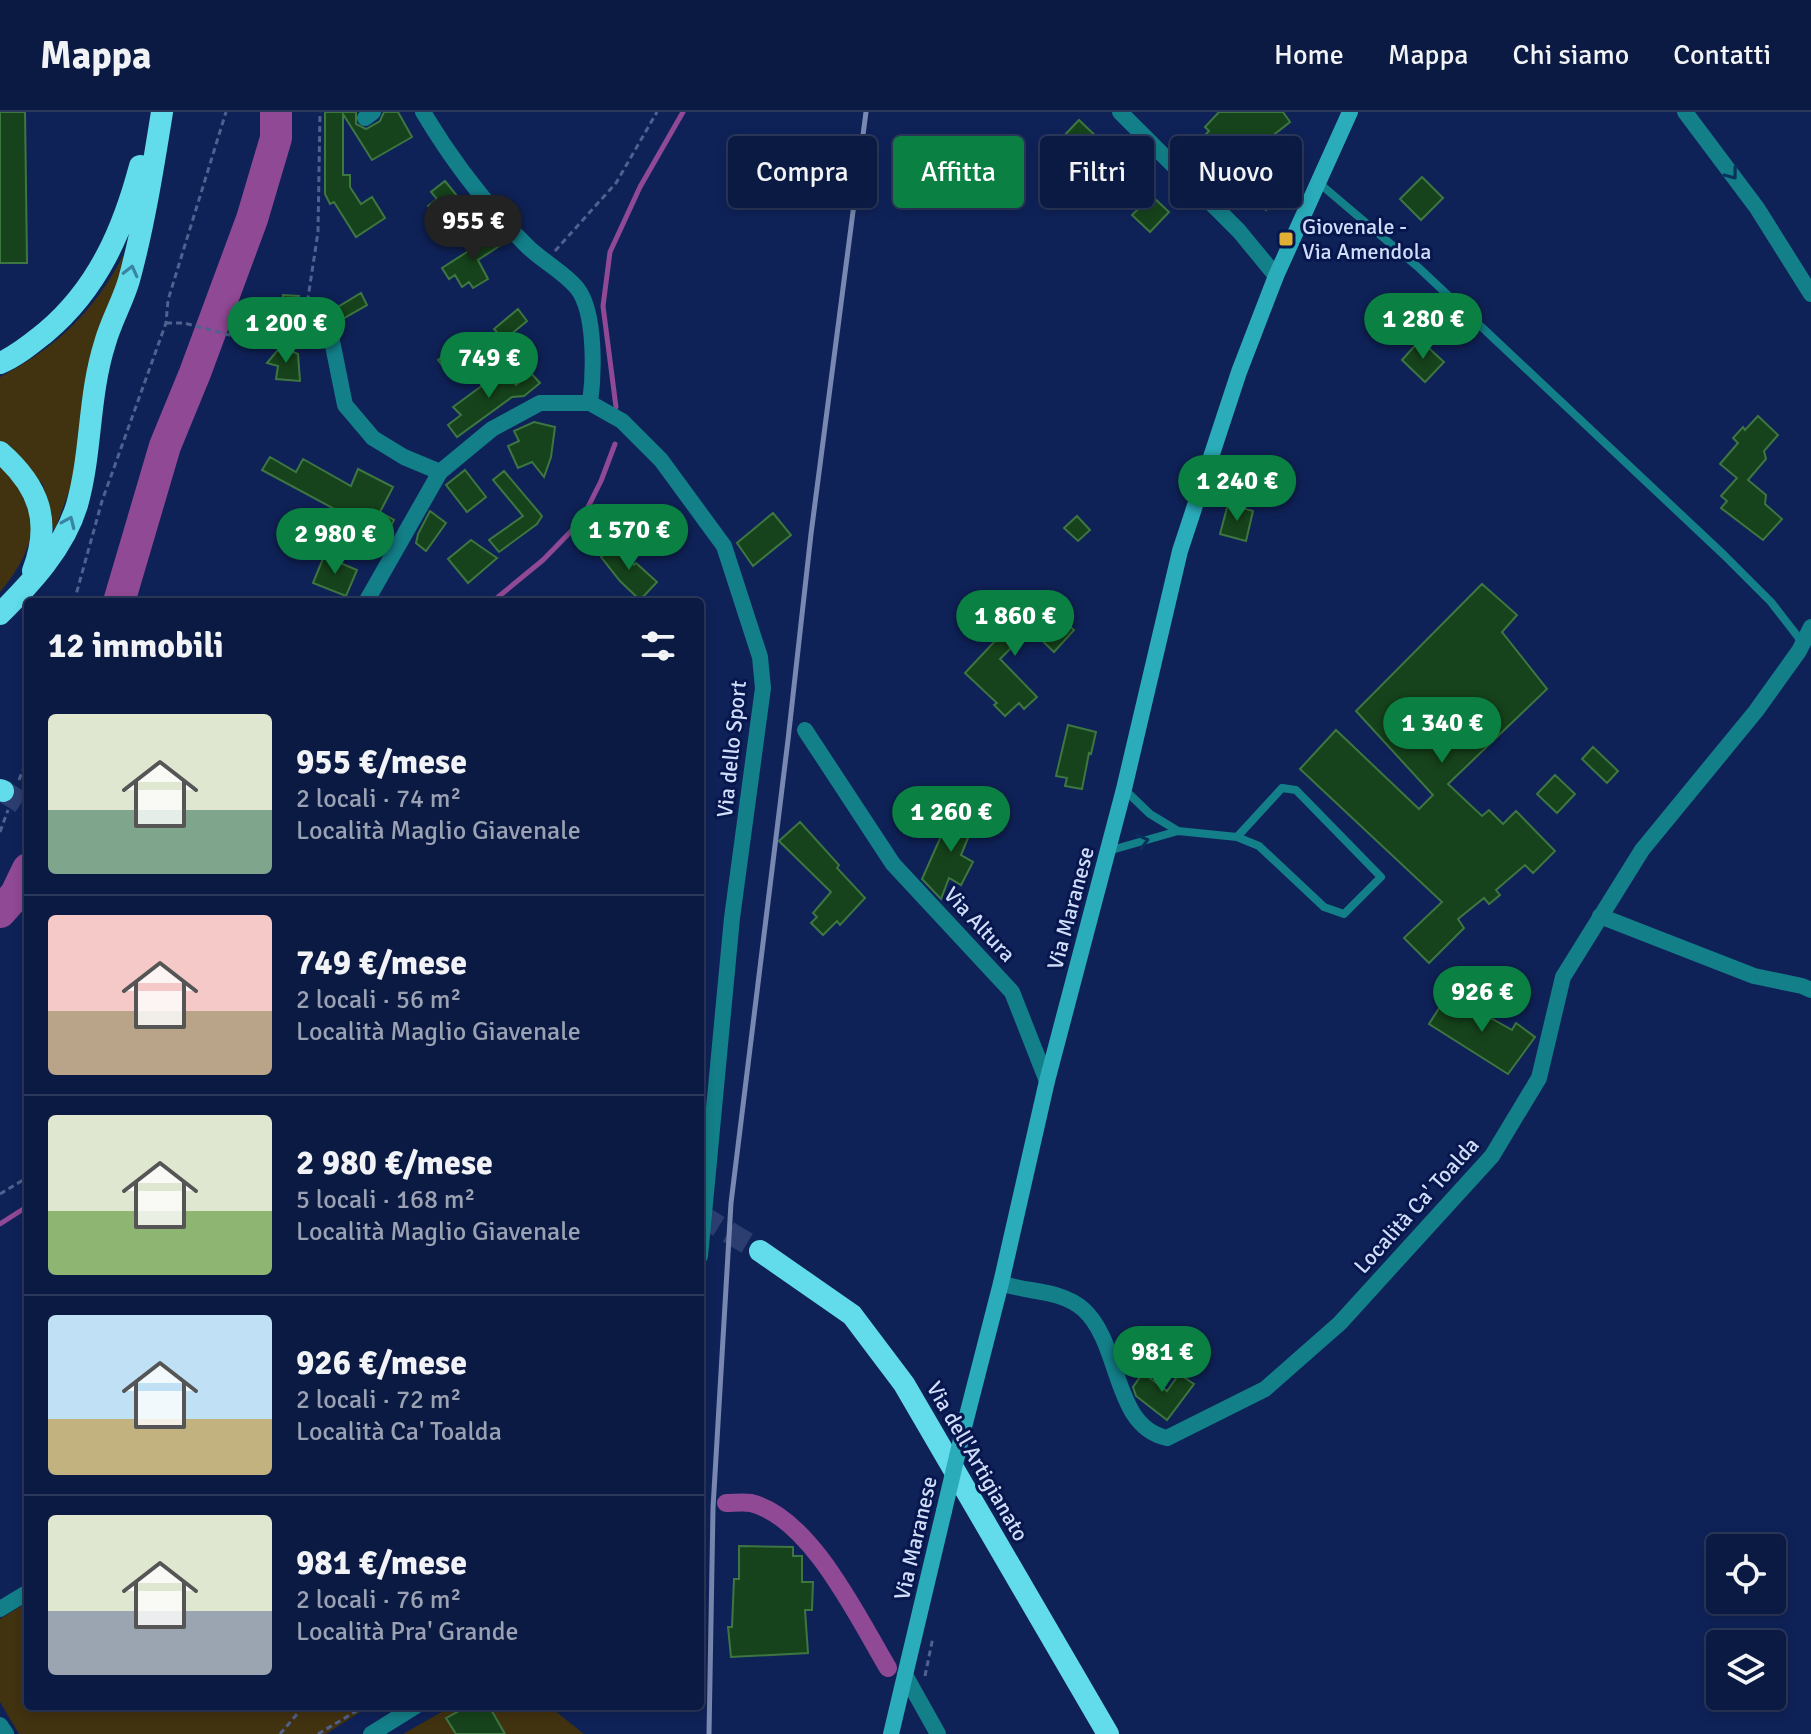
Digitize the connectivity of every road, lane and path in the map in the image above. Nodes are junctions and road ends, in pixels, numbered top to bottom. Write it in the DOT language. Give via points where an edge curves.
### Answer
graph roads {
  1 [pos="151,112"];
  2 [pos="162,112"];
  3 [pos="226,112"];
  4 [pos="320,112"];
  5 [pos="423,112"];
  6 [pos="657,112"];
  7 [pos="1120,112"];
  8 [pos="1350,112"];
  9 [pos="1685,112"];
  10 [pos="1319,183"];
  11 [pos="545,263"];
  12 [pos="1276,276"];
  13 [pos="1811,294"];
  14 [pos="166,323"];
  15 [pos="303,331"];
  16 [pos="331,336"];
  17 [pos="0,363"];
  18 [pos="597,407"];
  19 [pos="0,452"];
  20 [pos="440,472"];
  21 [pos="26,587"];
  22 [pos="75,598"];
  23 [pos="368,598"];
  24 [pos="0,614"];
  25 [pos="1811,627"];
  26 [pos="1803,643"];
  27 [pos="805,730"];
  28 [pos="1124,789"];
  29 [pos="1178,831"];
  30 [pos="1237,837"];
  31 [pos="1108,851"];
  32 [pos="1600,916"];
  33 [pos="1811,990"];
  34 [pos="1047,1081"];
  35 [pos="24,1179"];
  36 [pos="0,1194"];
  37 [pos="704,1214"];
  38 [pos="760,1251"];
  39 [pos="1001,1283"];
  40 [pos="24,1594"];
  41 [pos="0,1609"];
  42 [pos="905,1675"];
  43 [pos="301,1710"];
  44 [pos="358,1710"];
  45 [pos="410,1710"];
  46 [pos="0,1725"];
  47 [pos="6,1734"];
  48 [pos="280,1734"];
  49 [pos="318,1734"];
  50 [pos="371,1734"];
  51 [pos="891,1734"];
  52 [pos="938,1734"];
  53 [pos="1108,1734"];
  1 -- 17 [label="highway" via="128,211 91,285 34,342"];
  21 -- 2 [label="highway, one-way" via="60,544 76,507 92,395 104,343 128,283"];
  3 -- 14 [label="path" via="168,300"];
  4 -- 15 [label="path" via="318,232"];
  5 -- 11 [label="street" via="499,215"];
  6 -- 11 [label="path" via="616,183"];
  7 -- 12 [label="street" via="1239,231"];
  8 -- 10 [label="main road, Via Maranese"];
  9 -- 13 [label="street, one-way" via="1757,208"];
  10 -- 12 [label="main road, Via Maranese"];
  10 -- 26 [label="lane" via="1419,268 1724,555"];
  11 -- 18 [label="street" via="577,289 585,307"];
  12 -- 28 [label="main road, Via Maranese" via="1180,551"];
  14 -- 15 [label="path" via="237,337 268,323"];
  14 -- 22 [label="path" via="102,501"];
  15 -- 16 [label="path"];
  16 -- 20 [label="street" via="345,405 373,438"];
  18 -- 20 [label="street" via="540,403 492,429"];
  18 -- 37 [label="street, Via dello Sport" via="622,421 661,460 724,546 760,657 763,688 732,918"];
  19 -- 21 [label="highway" via="21,470 36,494 39,555"];
  20 -- 23 [label="street"];
  21 -- 24 [label="highway"];
  25 -- 26 [label="street, Località Ca' Toalda"];
  26 -- 32 [label="street, Località Ca' Toalda" via="1756,711 1642,850"];
  27 -- 34 [label="street, Via Altura" via="893,864 1012,992"];
  28 -- 29 [label="lane"];
  28 -- 31 [label="main road, Via Maranese"];
  29 -- 30 [label="lane"];
  31 -- 29 [label="lane, one-way"];
  30 -- 30 [label="lane" via="1282,788 1296,790 1381,877 1344,914 1324,907 1259,846"];
  31 -- 34 [label="main road, Via Maranese"];
  32 -- 33 [label="street" via="1754,976"];
  32 -- 39 [label="street, Località Ca' Toalda" via="1563,977 1539,1078 1492,1156 1340,1323 1265,1389 1167,1438 1154,1435 1133,1417 1110,1353 1083,1309 1063,1296"];
  34 -- 39 [label="main road, Via Maranese"];
  35 -- 36 [label="path"];
  38 -- 53 [label="highway, Via dell'Artigianato" via="852,1315 904,1384"];
  39 -- 42 [label="main road, Via Maranese, bridge"];
  40 -- 41 [label="street"];
  42 -- 51 [label="main road, Via Maranese"];
  42 -- 52 [label="street"];
  43 -- 48 [label="path"];
  44 -- 49 [label="path"];
  45 -- 50 [label="street"];
  46 -- 47 [label="street"];
}
